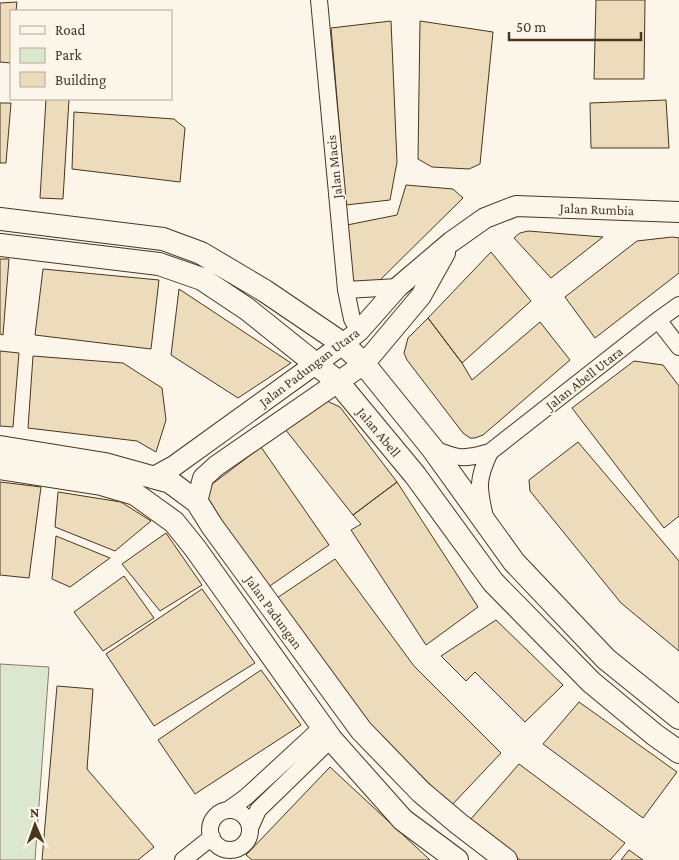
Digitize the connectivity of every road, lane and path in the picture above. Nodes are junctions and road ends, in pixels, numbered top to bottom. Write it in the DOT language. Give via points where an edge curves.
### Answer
graph roads {
  1 [pos="319,0"];
  2 [pos="516,206"];
  3 [pos="679,212"];
  4 [pos="0,219"];
  5 [pos="451,242"];
  6 [pos="0,246"];
  7 [pos="398,287"];
  8 [pos="346,290"];
  9 [pos="679,305"];
  10 [pos="658,320"];
  11 [pos="351,338"];
  12 [pos="679,347"];
  13 [pos="364,364"];
  14 [pos="317,365"];
  15 [pos="337,381"];
  16 [pos="0,447"];
  17 [pos="432,448"];
  18 [pos="490,452"];
  19 [pos="0,468"];
  20 [pos="154,477"];
  21 [pos="197,502"];
  22 [pos="488,527"];
  23 [pos="679,718"];
  24 [pos="326,733"];
  25 [pos="679,752"];
  26 [pos="228,810"];
  27 [pos="250,828"];
  28 [pos="212,837"];
  29 [pos="183,860"];
  30 [pos="457,860"];
  31 [pos="506,860"];
  1 -- 8 [label="street, Jalan Macis"];
  2 -- 3 [label="street, Jalan Rumbia"];
  2 -- 5 [label="street, Jalan Padungan Utara" via="484,218"];
  4 -- 11 [label="main road" via="163,239 201,253"];
  5 -- 7 [label="street, Jalan Padungan Utara"];
  5 -- 13 [label="street, Jalan Padungan Utara" via="421,296"];
  6 -- 14 [label="main road, Jalan Abell" via="159,264 202,279 247,309"];
  7 -- 8 [label="street"];
  7 -- 11 [label="street, Jalan Padungan Utara"];
  8 -- 11 [label="street, Jalan Macis"];
  9 -- 10 [label="street, Jalan Abell Utara"];
  10 -- 12 [label="street"];
  10 -- 18 [label="street, Jalan Abell Utara"];
  11 -- 13 [label="main road"];
  11 -- 14 [label="street, Jalan Padungan Utara"];
  13 -- 15 [label="street, Jalan Padungan Utara"];
  13 -- 17 [label="main road"];
  14 -- 15 [label="main road, Jalan Abell"];
  14 -- 20 [label="street, Jalan Padungan Utara"];
  15 -- 21 [label="street, Jalan Padungan Utara" via="216,466 203,478"];
  15 -- 25 [label="main road, Jalan Abell" via="415,474 493,582 591,682"];
  16 -- 20 [label="main road, Jalan Padungan" via="105,464"];
  17 -- 18 [label="street" via="468,458"];
  17 -- 22 [label="main road"];
  18 -- 22 [label="street" via="479,479"];
  19 -- 24 [label="main road, Jalan Padungan" via="101,484 135,494 174,522"];
  20 -- 21 [label="main road, Jalan Padungan" via="170,482"];
  21 -- 31 [label="main road, Jalan Padungan" via="361,730 421,792"];
  22 -- 23 [label="main road" via="514,562 606,659"];
  24 -- 26 [label="street"];
  24 -- 27 [label="street" via="258,810"];
  24 -- 30 [label="main road, Jalan Padungan" via="403,820"];
  26 -- 27 [label="street" via="245,816"];
  26 -- 28 [label="street" via="213,820"];
  27 -- 28 [label="street" via="245,843 235,849 219,846"];
  28 -- 29 [label="street"];
}
